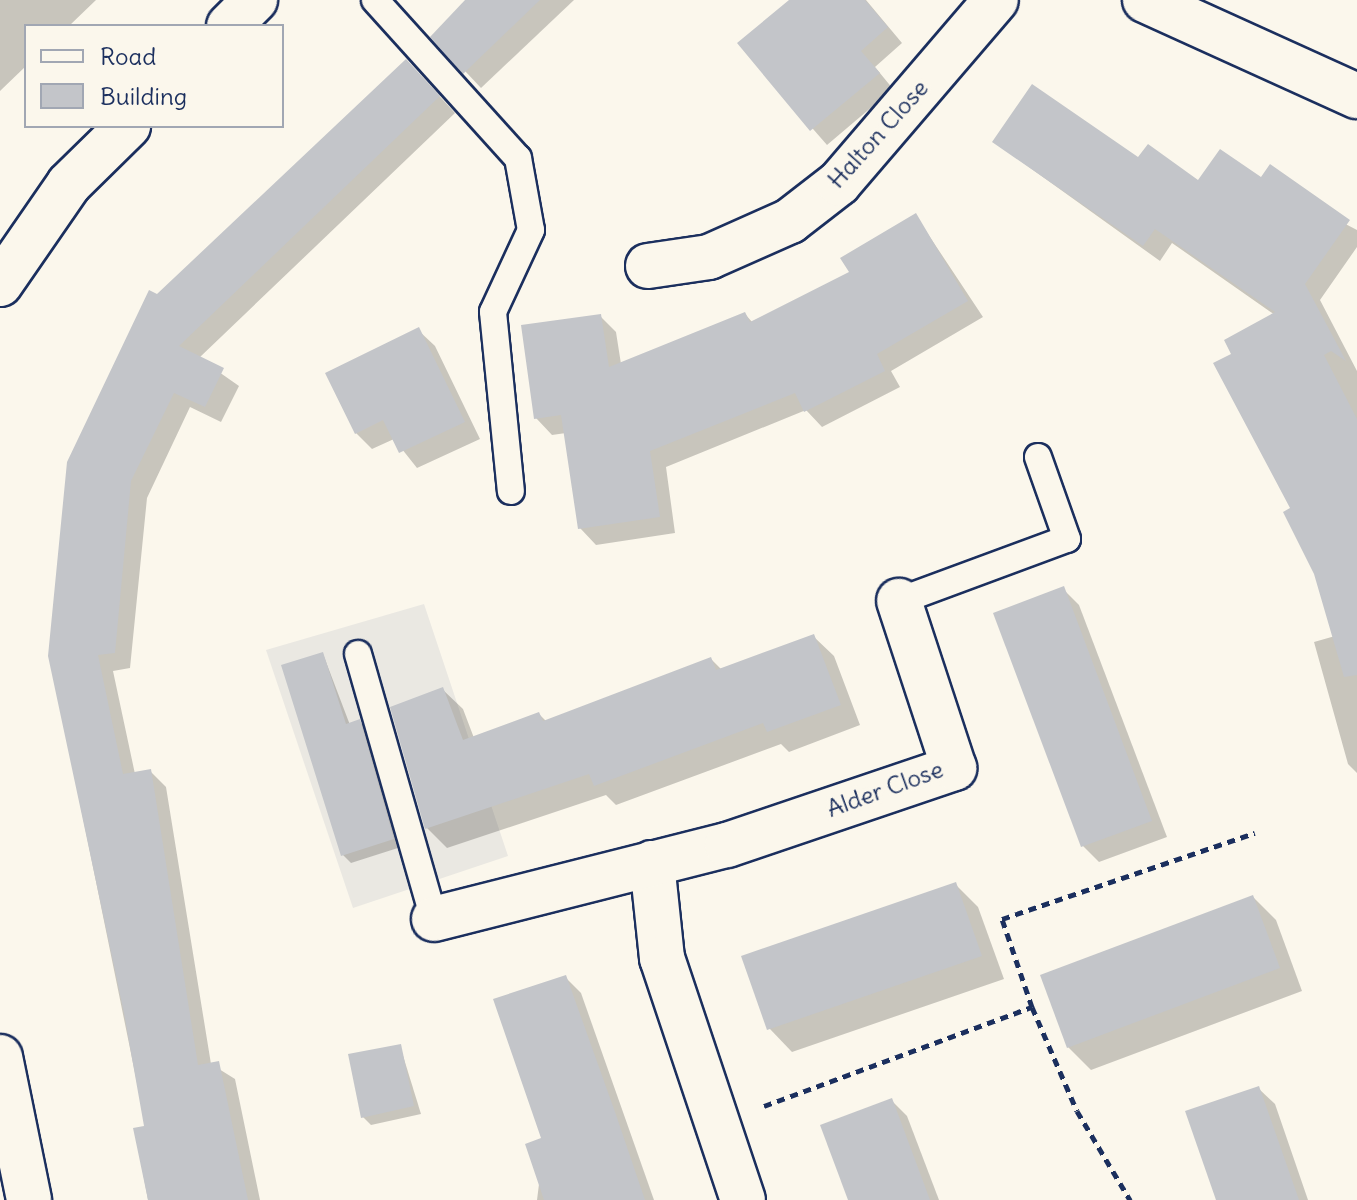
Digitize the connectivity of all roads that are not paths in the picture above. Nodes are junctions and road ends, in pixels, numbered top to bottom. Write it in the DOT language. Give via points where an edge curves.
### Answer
graph roads {
  1 [pos="255,0"];
  2 [pos="375,0"];
  3 [pos="996,0"];
  4 [pos="1145,0"];
  5 [pos="231,24"];
  6 [pos="1357,96"];
  7 [pos="126,128"];
  8 [pos="648,266"];
  9 [pos="0,284"];
  10 [pos="1038,457"];
  11 [pos="511,491"];
  12 [pos="899,601"];
  13 [pos="358,654"];
  14 [pos="652,863"];
  15 [pos="434,919"];
  16 [pos="0,1057"];
  17 [pos="6,1107"];
  18 [pos="29,1200"];
  19 [pos="743,1200"];
  1 -- 5 [label="street"];
  2 -- 11 [label="lane" via="518,158 531,230 493,312"];
  3 -- 8 [label="street, Halton Close" via="839,183 790,221 709,257"];
  4 -- 6 [label="street"];
  7 -- 9 [label="street" via="69,184"];
  10 -- 12 [label="lane" via="1067,539"];
  12 -- 14 [label="street, Alder Close" via="954,768"];
  13 -- 15 [label="lane"];
  14 -- 15 [label="street, Alder Close"];
  14 -- 19 [label="street" via="662,958"];
  16 -- 17 [label="street"];
  17 -- 18 [label="street"];
}
